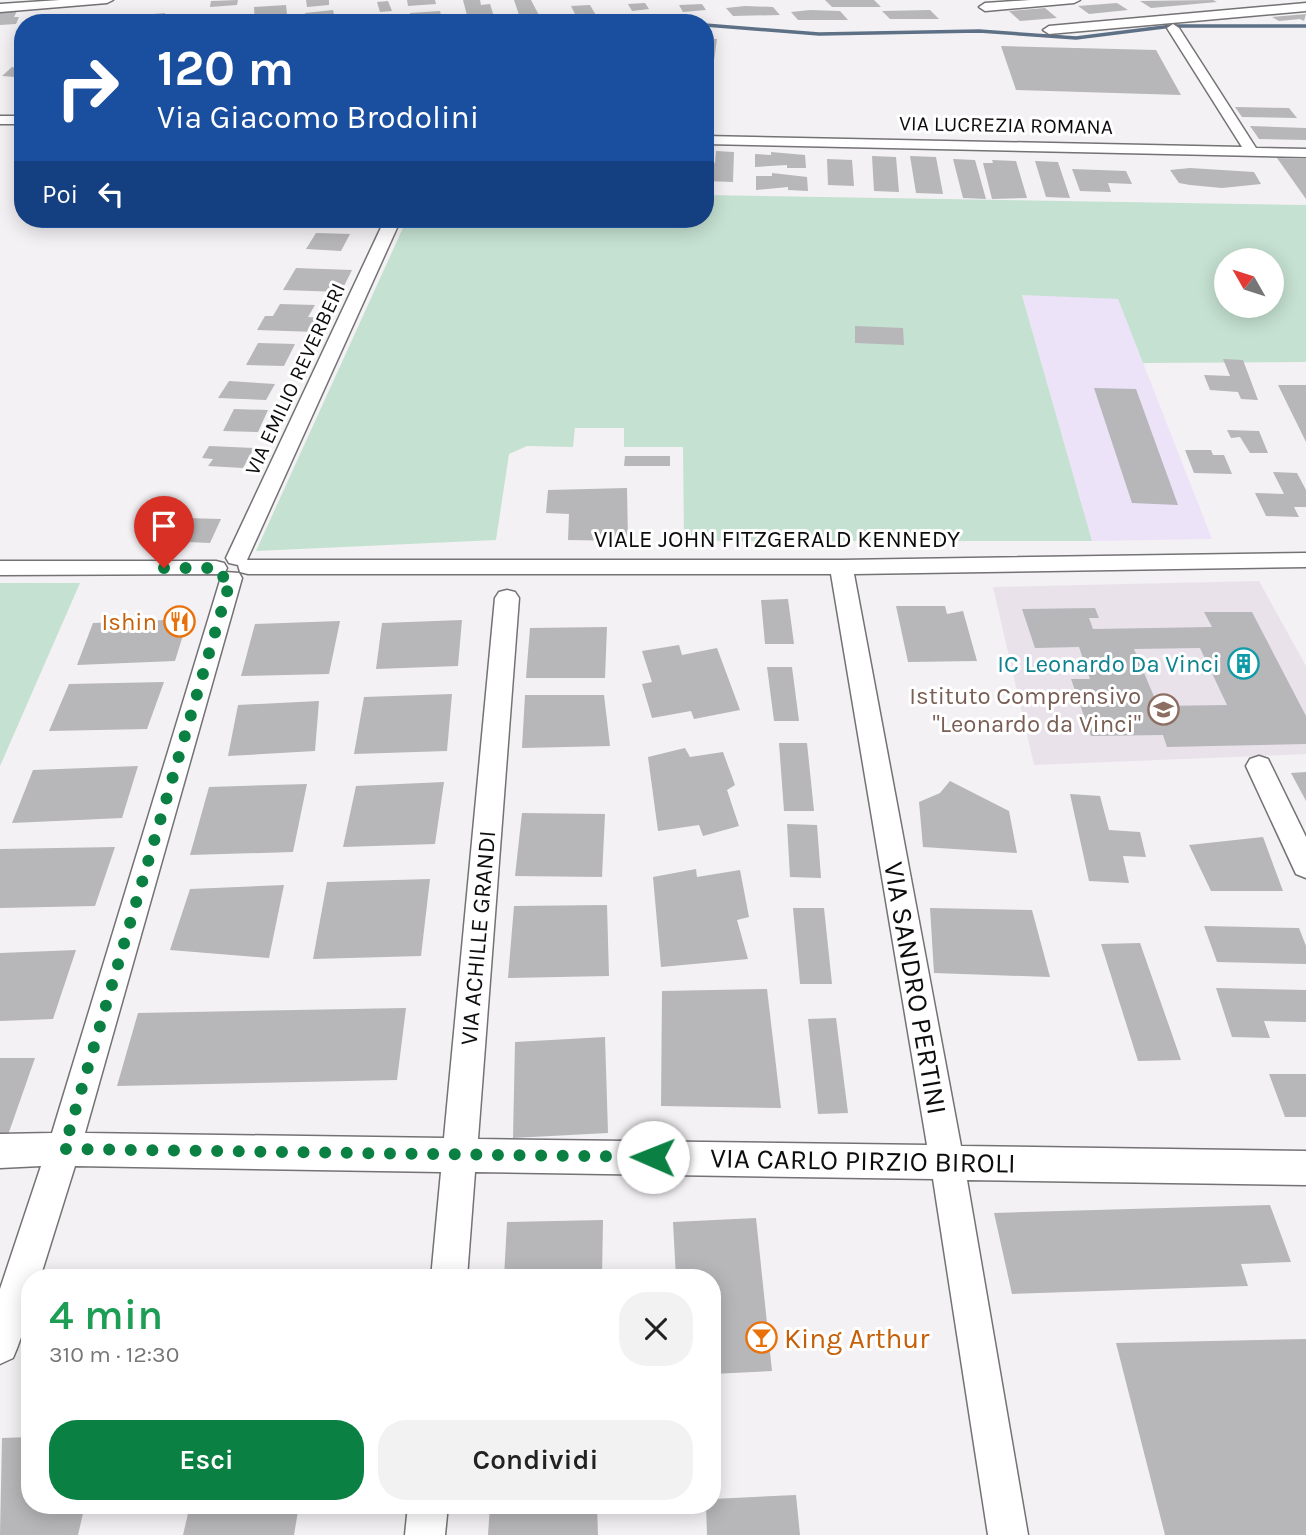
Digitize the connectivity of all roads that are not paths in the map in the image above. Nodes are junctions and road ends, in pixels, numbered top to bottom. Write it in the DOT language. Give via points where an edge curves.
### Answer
graph roads {
  1 [pos="107,0"];
  2 [pos="1074,0"];
  3 [pos="71,1"];
  4 [pos="1052,2"];
  5 [pos="985,7"];
  6 [pos="1306,7"];
  7 [pos="0,8"];
  8 [pos="1063,10"];
  9 [pos="1074,18"];
  10 [pos="1086,27"];
  11 [pos="1173,28"];
  12 [pos="1049,30"];
  13 [pos="714,140"];
  14 [pos="1252,152"];
  15 [pos="1306,153"];
  16 [pos="389,228"];
  17 [pos="1306,561"];
  18 [pos="841,566"];
  19 [pos="0,568"];
  20 [pos="233,568"];
  21 [pos="507,598"];
  22 [pos="1259,766"];
  23 [pos="1306,866"];
  24 [pos="64,1149"];
  25 [pos="0,1151"];
  26 [pos="461,1154"];
  27 [pos="947,1161"];
  28 [pos="1306,1168"];
  29 [pos="25,1269"];
  30 [pos="450,1269"];
  31 [pos="21,1281"];
  32 [pos="0,1345"];
  33 [pos="427,1514"];
  34 [pos="425,1535"];
  35 [pos="1008,1535"];
  1 -- 3 [label="street"];
  2 -- 4 [label="street"];
  3 -- 7 [label="street"];
  4 -- 5 [label="street"];
  4 -- 8 [label="street"];
  6 -- 10 [label="street"];
  9 -- 10 [label="street"];
  10 -- 12 [label="street"];
  11 -- 14 [label="street"];
  13 -- 14 [label="street, VIA LUCREZIA ROMANA"];
  14 -- 15 [label="street, VIA LUCREZIA ROMANA"];
  16 -- 20 [label="street, VIA EMILIO REVERBERI"];
  17 -- 18 [label="street, VIALE JOHN FITZGERALD KENNEDY"];
  18 -- 20 [label="street, VIALE JOHN FITZGERALD KENNEDY"];
  18 -- 27 [label="street, VIA SANDRO PERTINI"];
  19 -- 20 [label="street, VIALE JOHN FITZGERALD KENNEDY"];
  20 -- 24 [label="street"];
  21 -- 26 [label="street, VIA ACHILLE GRANDI"];
  22 -- 23 [label="street"];
  24 -- 25 [label="street, VIA CARLO PIRZIO BIROLI"];
  24 -- 26 [label="street, VIA CARLO PIRZIO BIROLI"];
  24 -- 29 [label="street"];
  26 -- 27 [label="street, VIA CARLO PIRZIO BIROLI"];
  26 -- 30 [label="street, VIA ACHILLE GRANDI"];
  27 -- 28 [label="street, VIA CARLO PIRZIO BIROLI"];
  27 -- 35 [label="street, VIA SANDRO PERTINI"];
  31 -- 32 [label="street"];
  33 -- 34 [label="street"];
}
